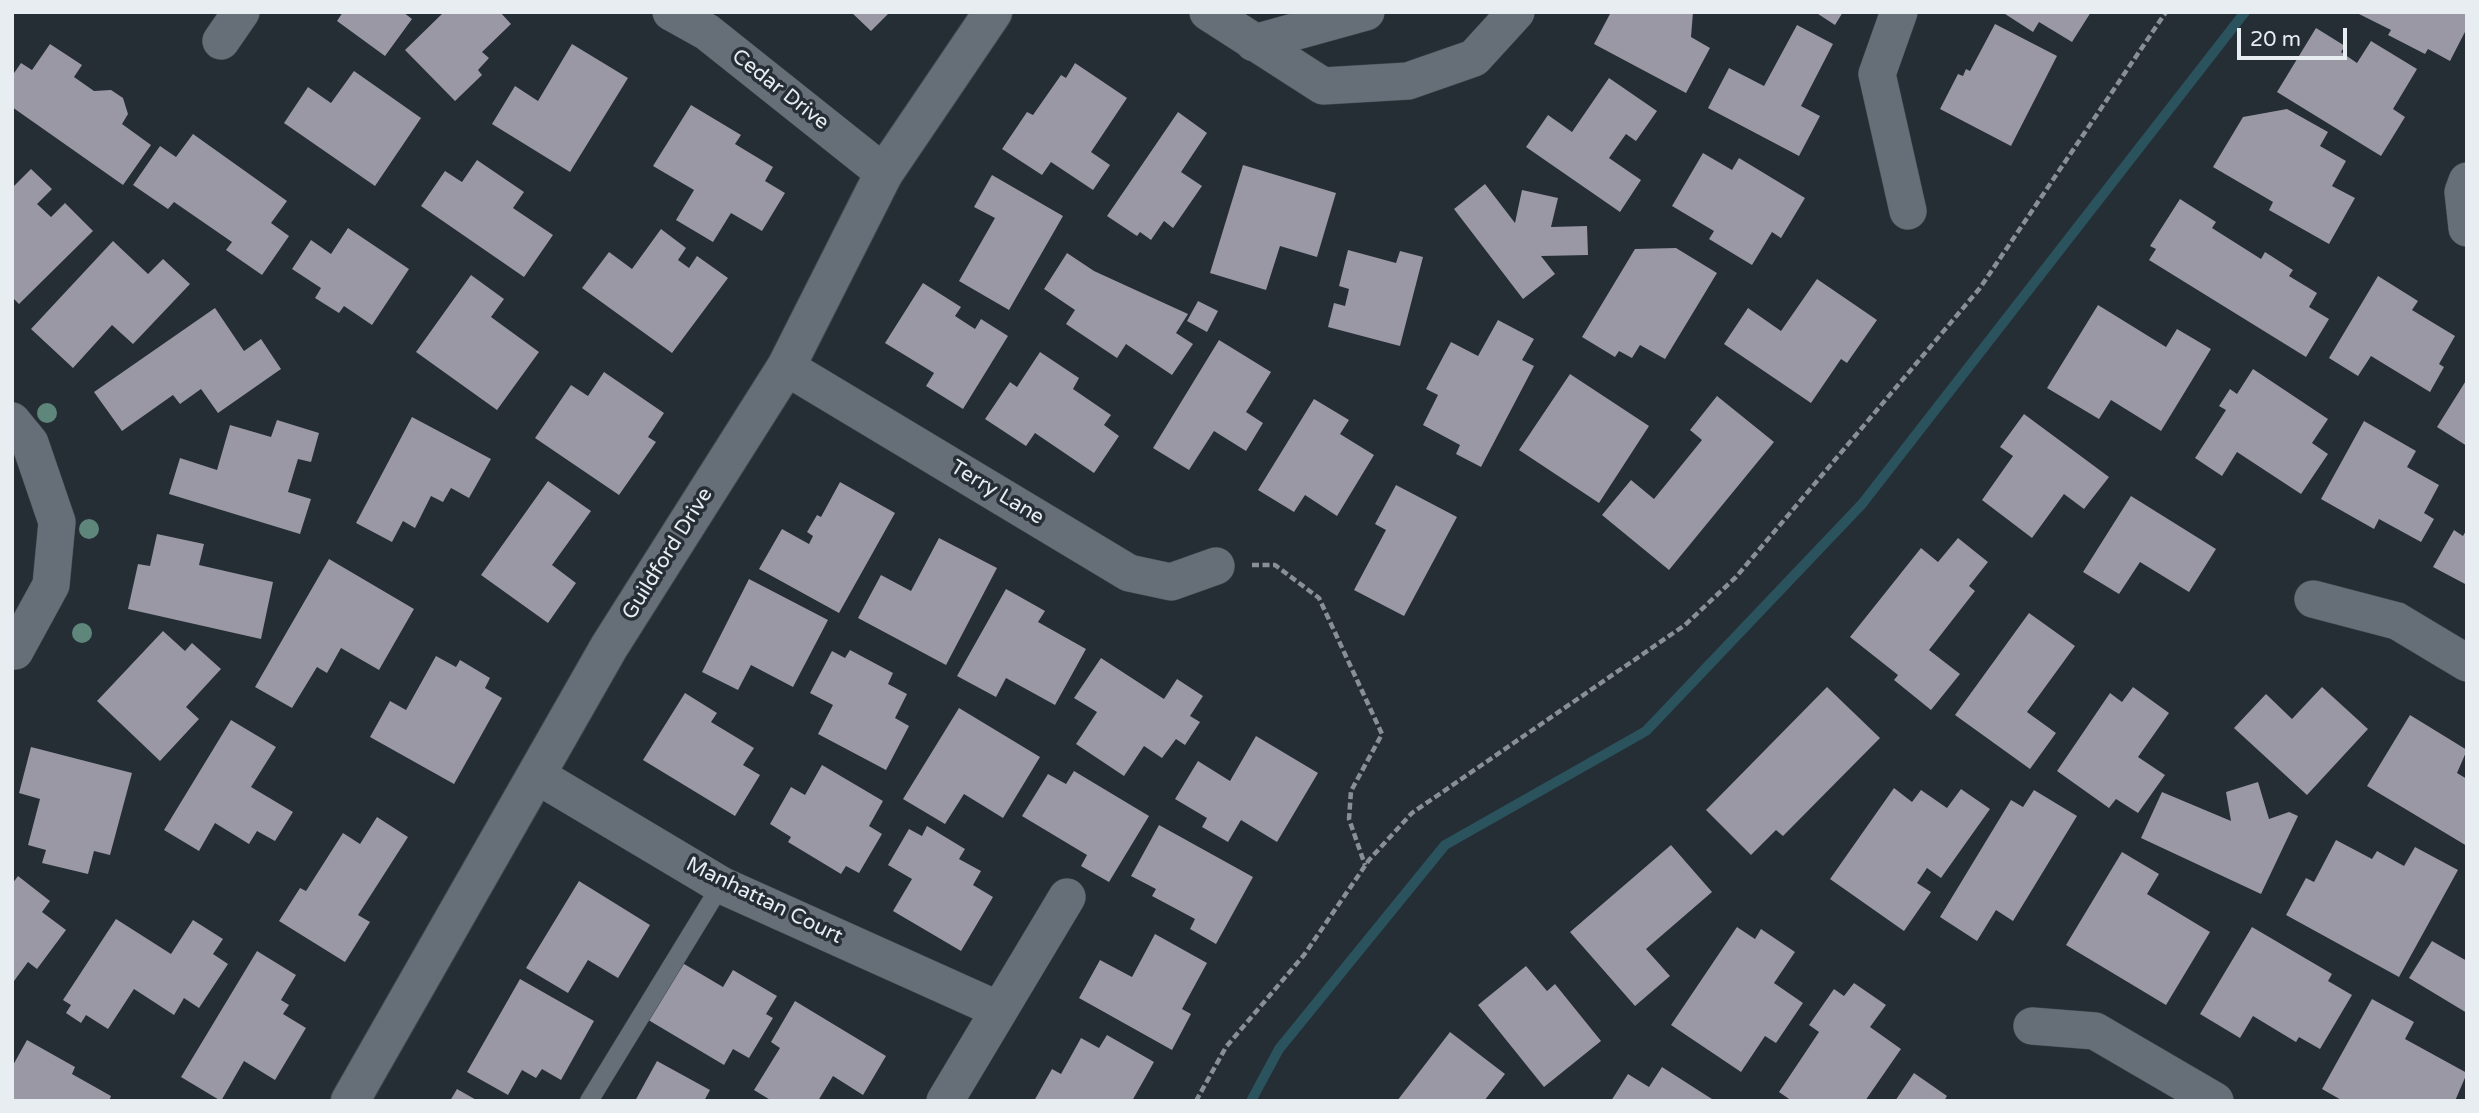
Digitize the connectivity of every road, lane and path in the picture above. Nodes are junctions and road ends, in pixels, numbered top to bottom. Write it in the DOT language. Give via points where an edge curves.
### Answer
graph roads {
  1 [pos="671,12"];
  2 [pos="993,12"];
  3 [pos="1208,12"];
  4 [pos="1366,12"];
  5 [pos="1516,12"];
  6 [pos="1899,12"];
  7 [pos="2166,12"];
  8 [pos="1254,43"];
  9 [pos="884,173"];
  10 [pos="2467,181"];
  11 [pos="1908,211"];
  12 [pos="2467,228"];
  13 [pos="786,367"];
  14 [pos="12,421"];
  15 [pos="1216,566"];
  16 [pos="2313,599"];
  17 [pos="15,651"];
  18 [pos="2467,663"];
  19 [pos="538,776"];
  20 [pos="1365,865"];
  21 [pos="721,885"];
  22 [pos="1067,897"];
  23 [pos="999,1010"];
  24 [pos="2032,1026"];
  25 [pos="350,1101"];
  26 [pos="590,1101"];
  27 [pos="945,1101"];
  28 [pos="1196,1101"];
  29 [pos="2216,1101"];
  1 -- 9 [label="street, Cedar Drive" via="707,32"];
  2 -- 9 [label="street, Guildford Drive"];
  3 -- 8 [label="street"];
  4 -- 8 [label="street"];
  5 -- 8 [label="street" via="1474,58 1408,80 1323,86"];
  6 -- 11 [label="street" via="1877,74"];
  7 -- 20 [label="path" via="1980,288 1736,577 1685,625 1412,813"];
  9 -- 13 [label="street, Guildford Drive"];
  10 -- 12 [label="street" via="2463,192"];
  13 -- 15 [label="street, Terry Lane" via="1129,573 1171,582"];
  13 -- 19 [label="street, Guildford Drive" via="609,647"];
  14 -- 17 [label="street" via="30,443 57,522 51,584"];
  15 -- 20 [label="path" via="1275,565 1319,598 1382,734 1351,791 1349,819"];
  16 -- 18 [label="street" via="2397,621"];
  19 -- 21 [label="street, Manhattan Court"];
  19 -- 25 [label="street, Guildford Drive"];
  20 -- 28 [label="path" via="1304,955 1226,1047"];
  21 -- 23 [label="street, Manhattan Court"];
  21 -- 26 [label="lane"];
  22 -- 23 [label="street"];
  23 -- 27 [label="street"];
  24 -- 29 [label="street" via="2095,1031"];
}
